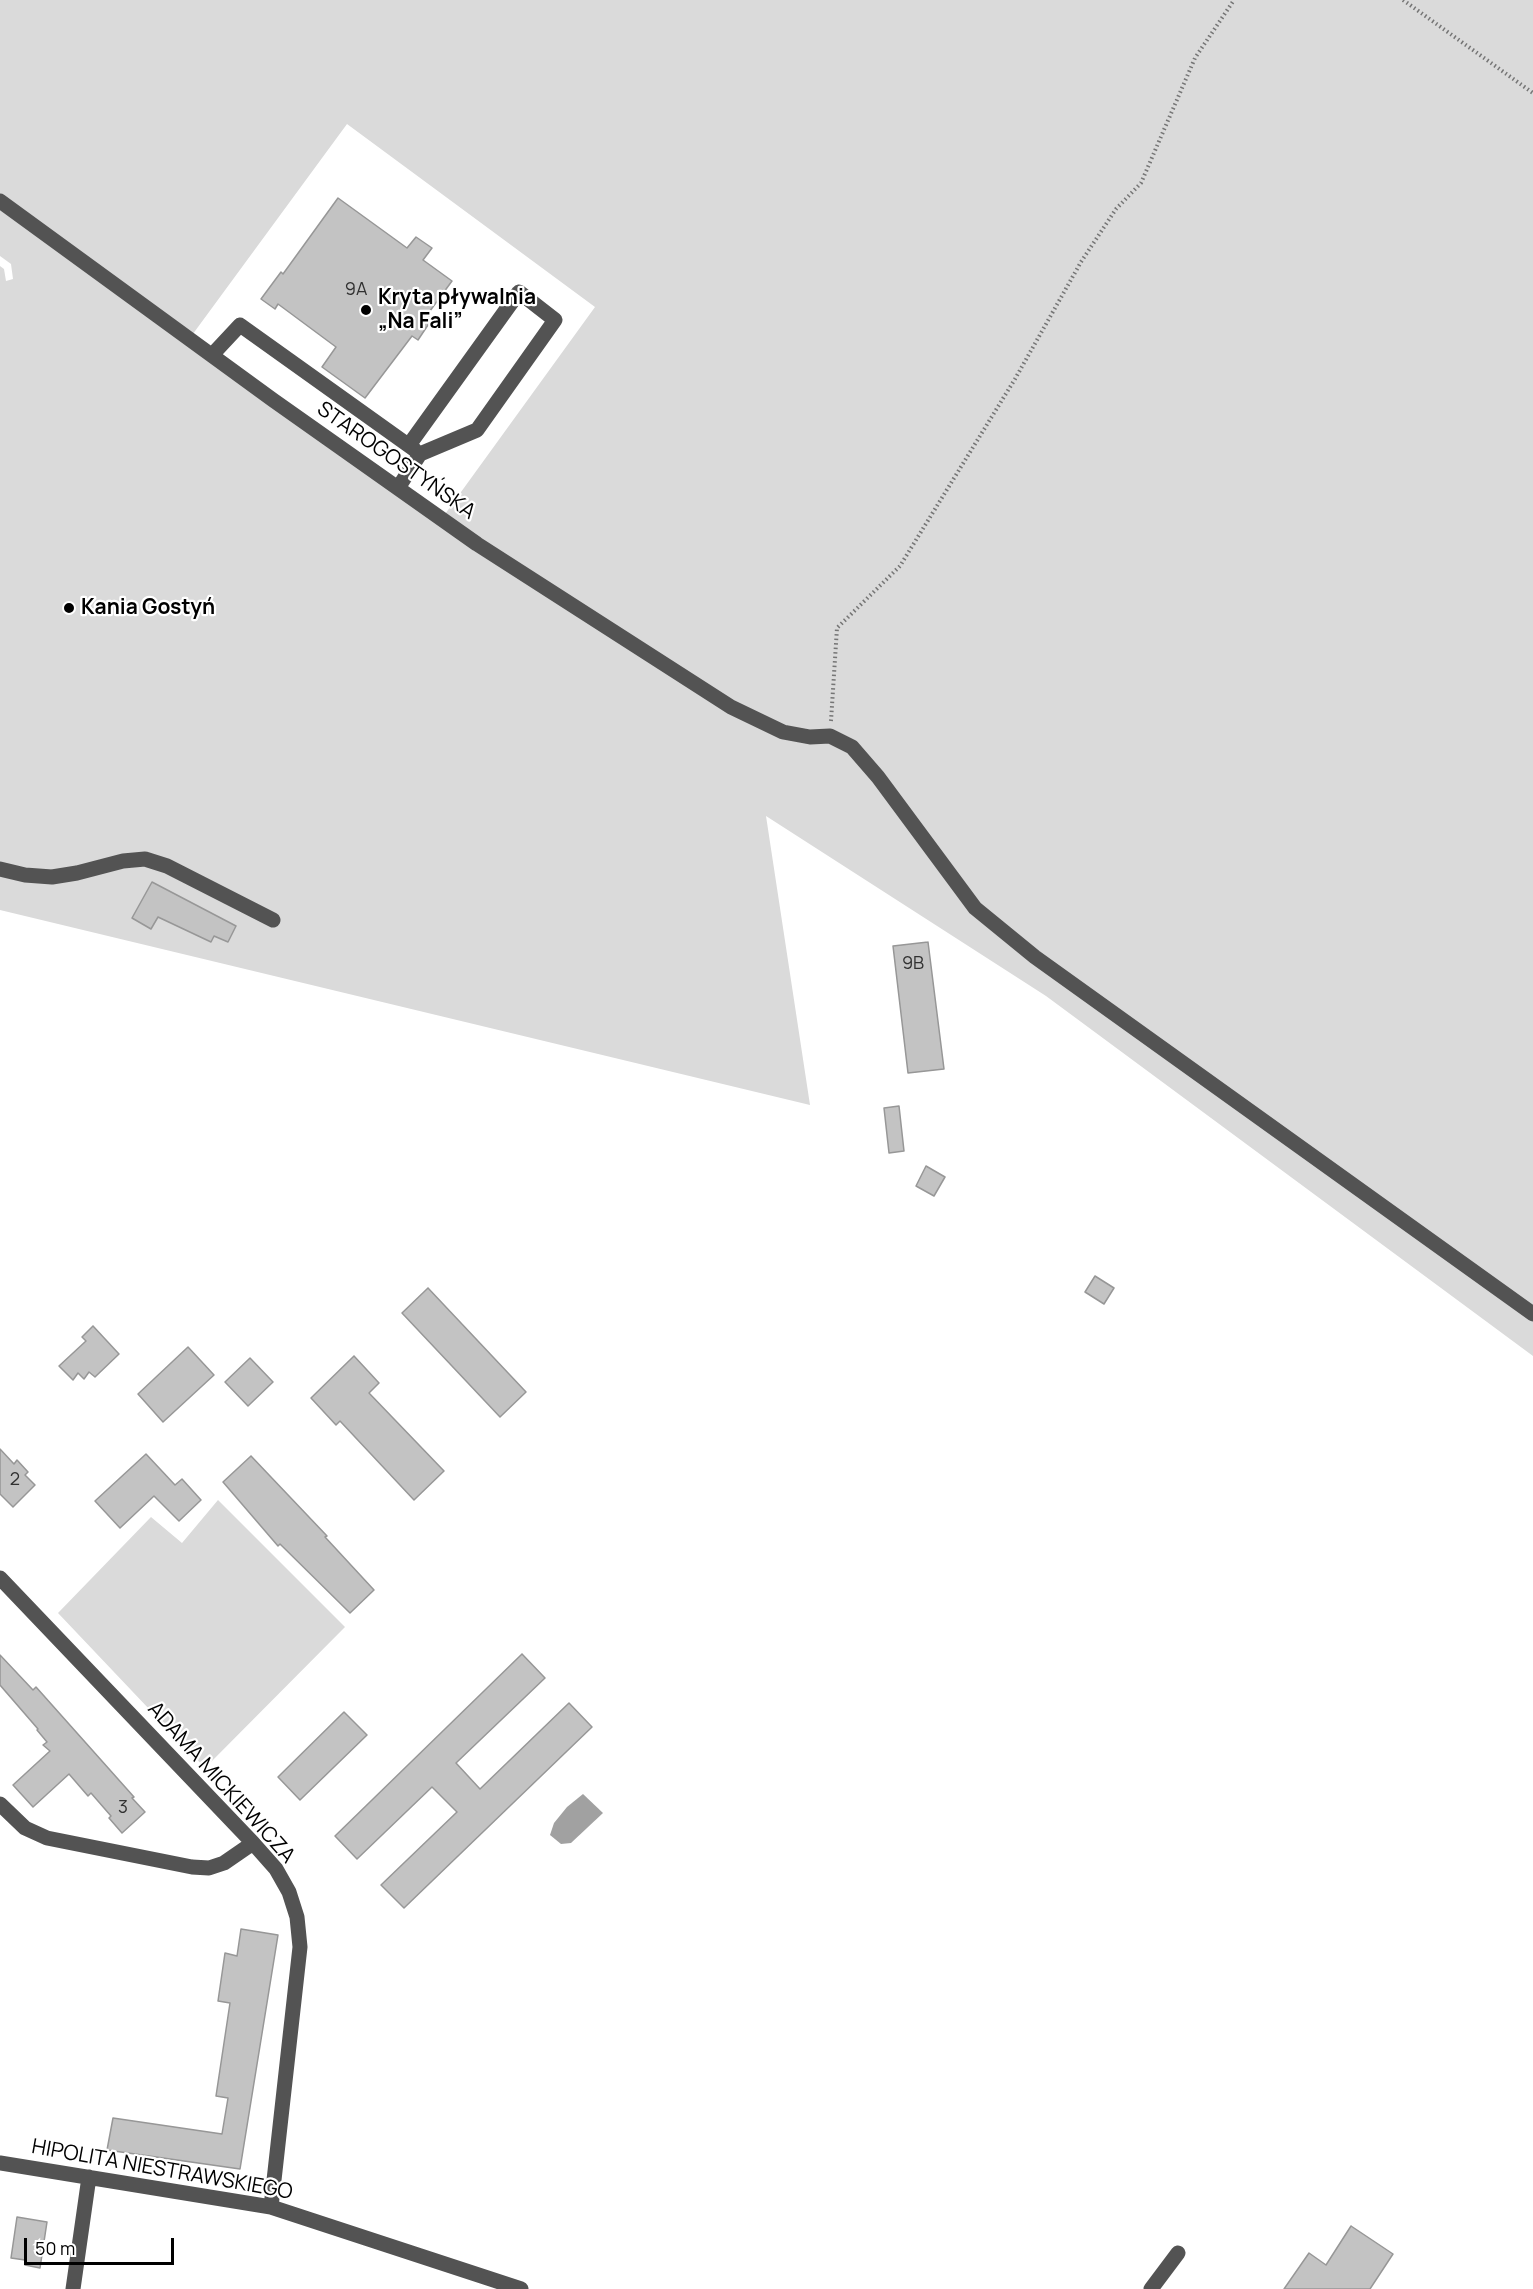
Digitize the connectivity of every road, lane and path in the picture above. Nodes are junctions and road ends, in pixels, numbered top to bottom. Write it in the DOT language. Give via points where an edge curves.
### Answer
graph roads {
  1 [pos="1234,0"];
  2 [pos="1403,0"];
  3 [pos="1533,93"];
  4 [pos="0,201"];
  5 [pos="212,355"];
  6 [pos="415,449"];
  7 [pos="398,488"];
  8 [pos="830,736"];
  9 [pos="0,869"];
  10 [pos="273,920"];
  11 [pos="1533,1314"];
  12 [pos="0,1578"];
  13 [pos="0,1804"];
  14 [pos="253,1843"];
  15 [pos="0,2163"];
  16 [pos="89,2177"];
  17 [pos="271,2207"];
  18 [pos="1178,2253"];
  19 [pos="73,2289"];
  20 [pos="521,2289"];
  21 [pos="1151,2289"];
  1 -- 8 [label="path" via="1196,58 1141,183 1116,209 1081,262 1015,379 900,566 837,628"];
  2 -- 3 [label="path"];
  4 -- 5 [label="street, STAROGOSTYŃSKA"];
  5 -- 6 [label="street" via="240,326"];
  5 -- 7 [label="street, STAROGOSTYŃSKA"];
  6 -- 6 [label="street" via="477,430 555,320 519,292"];
  6 -- 7 [label="street"];
  7 -- 8 [label="street, STAROGOSTYŃSKA" via="477,544 731,707 783,732"];
  8 -- 11 [label="street" via="852,747 872,770 975,908 1035,957"];
  9 -- 10 [label="street" via="52,877 145,859 167,866"];
  12 -- 14 [label="street, ADAMA MICKIEWICZA"];
  13 -- 14 [label="street" via="25,1828 47,1838 192,1867 224,1863"];
  14 -- 17 [label="street, ADAMA MICKIEWICZA" via="276,1869 289,1892 300,1947"];
  15 -- 16 [label="street, HIPOLITA NIESTRAWSKIEGO"];
  16 -- 17 [label="street, HIPOLITA NIESTRAWSKIEGO"];
  16 -- 19 [label="street"];
  17 -- 20 [label="street, HIPOLITA NIESTRAWSKIEGO"];
  18 -- 21 [label="street"];
}
